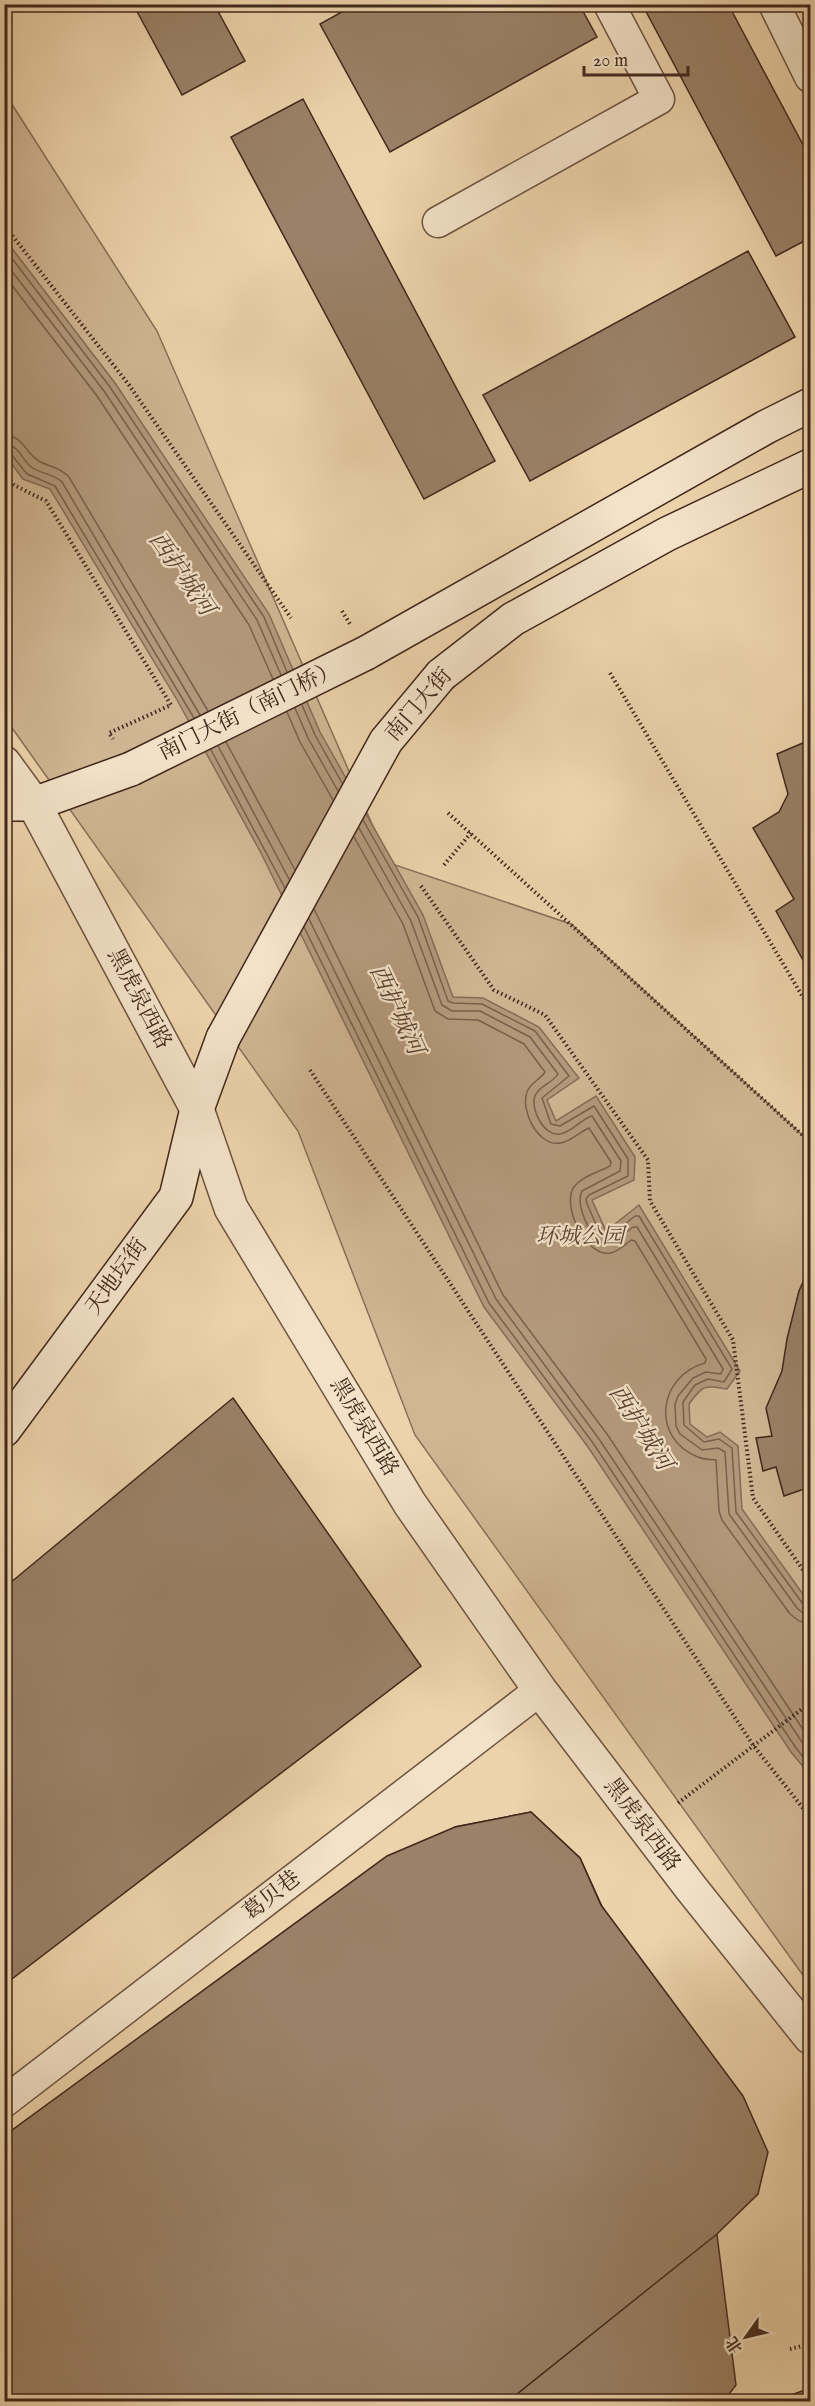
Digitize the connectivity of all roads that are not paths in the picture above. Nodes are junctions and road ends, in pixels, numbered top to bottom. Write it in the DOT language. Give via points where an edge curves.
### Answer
graph roads {
  1 [pos="609,4"];
  2 [pos="774,4"];
  3 [pos="810,77"];
  4 [pos="438,222"];
  5 [pos="810,405"];
  6 [pos="810,466"];
  7 [pos="4,764"];
  8 [pos="19,804"];
  9 [pos="197,1109"];
  10 [pos="4,1430"];
  11 [pos="540,1690"];
  12 [pos="810,2037"];
  13 [pos="4,2102"];
  1 -- 4 [label="street" via="659,99"];
  2 -- 3 [label="street"];
  5 -- 8 [label="main road, 南门大街（南门桥）, bridge" via="366,653"];
  6 -- 9 [label="main road, 南门大街, bridge" via="667,534 513,619 441,675 386,741 223,1038"];
  7 -- 8 [label="main road, 黑虎泉西路"];
  8 -- 9 [label="main road, 黑虎泉西路"];
  9 -- 10 [label="main road, 天地坛街" via="176,1197"];
  9 -- 11 [label="main road, 黑虎泉西路" via="231,1208 411,1504"];
  11 -- 12 [label="main road, 黑虎泉西路"];
  11 -- 13 [label="street, 葛贝巷"];
}
